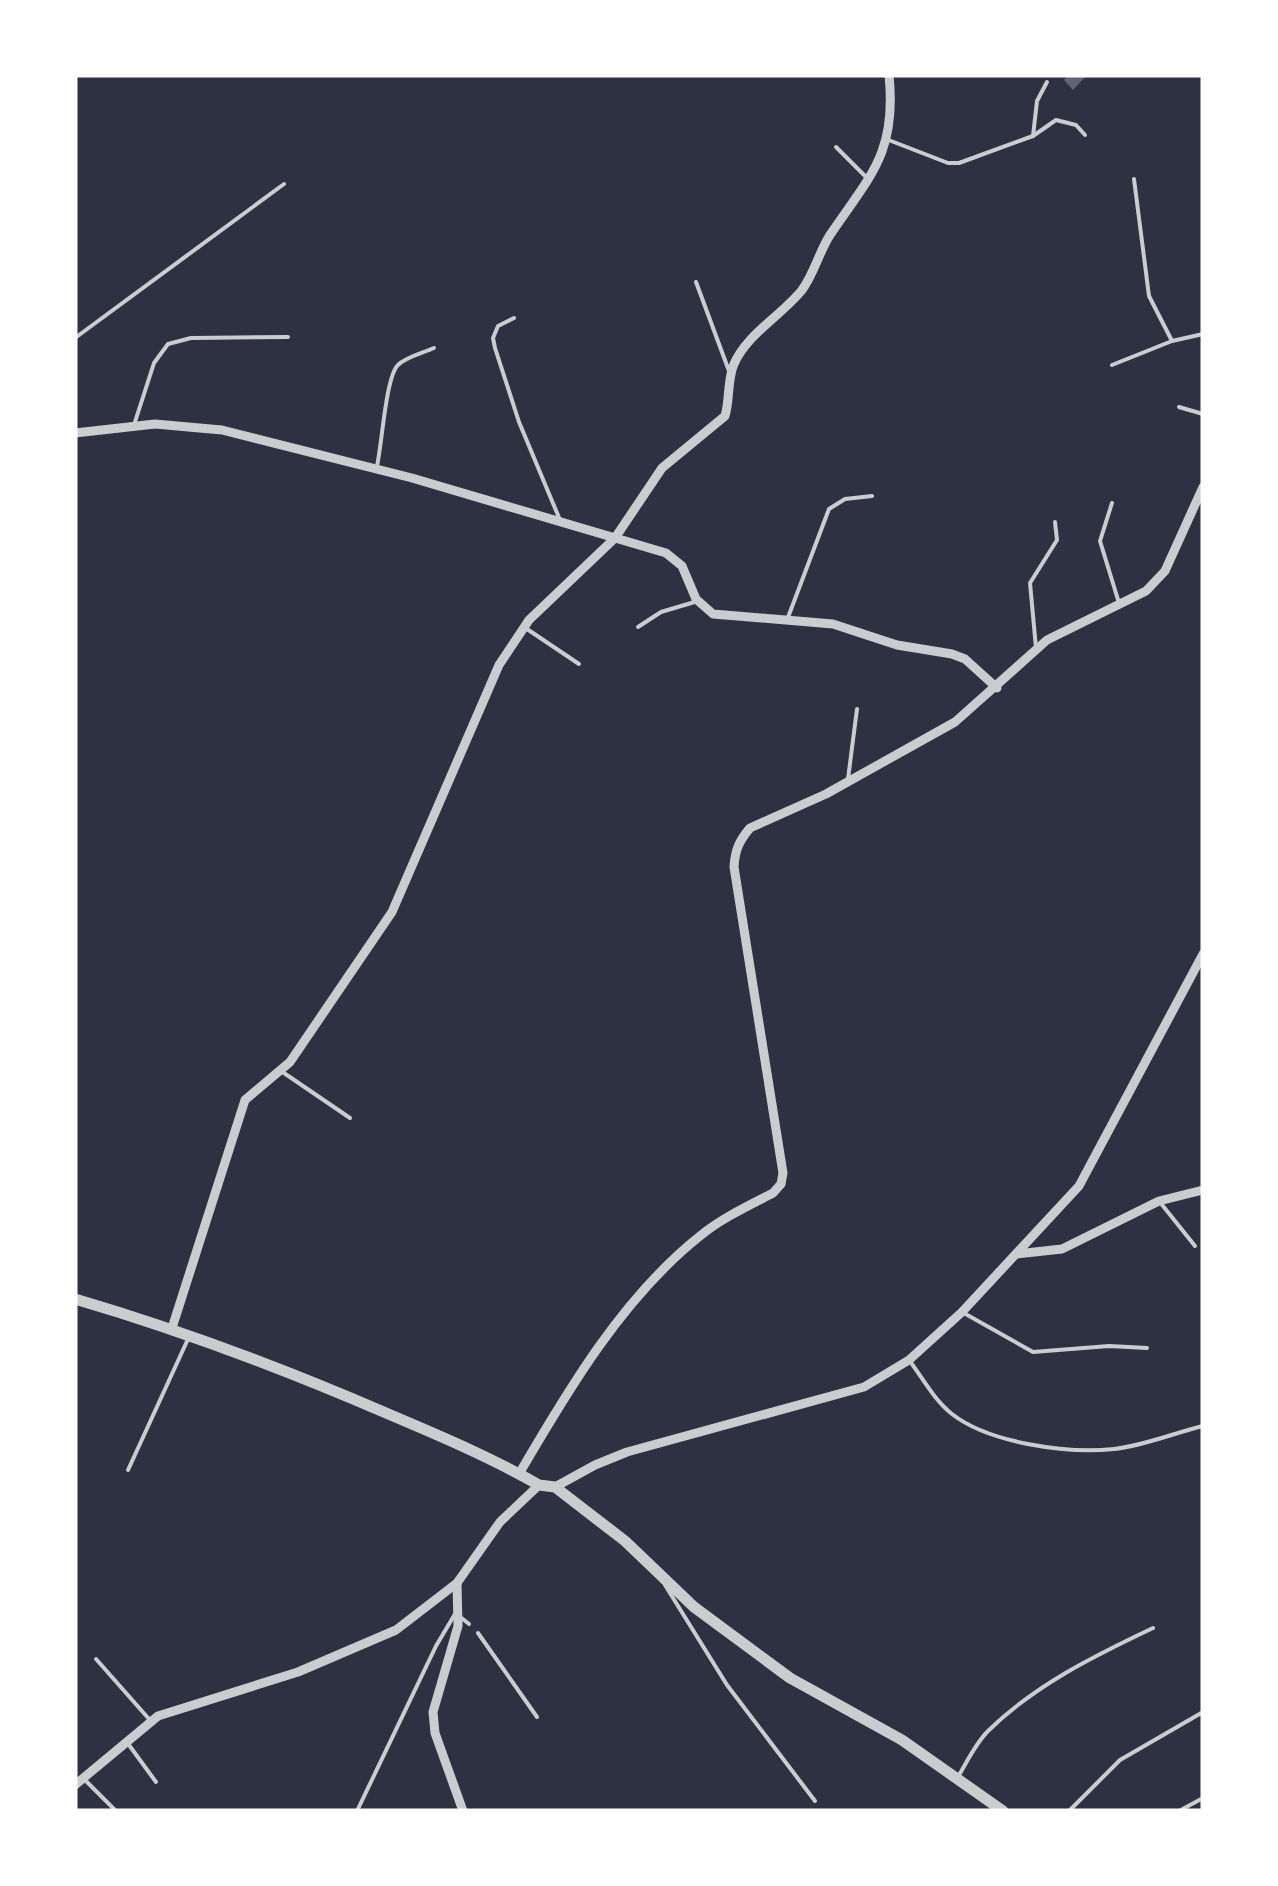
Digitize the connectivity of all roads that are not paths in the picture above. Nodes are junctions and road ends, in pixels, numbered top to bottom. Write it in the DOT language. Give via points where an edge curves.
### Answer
graph roads {
  1 [pos="889,75"];
  2 [pos="1048,82"];
  3 [pos="1085,135"];
  4 [pos="1033,136"];
  5 [pos="886,139"];
  6 [pos="836,148"];
  7 [pos="1134,179"];
  8 [pos="870,180"];
  9 [pos="284,184"];
  10 [pos="696,282"];
  11 [pos="514,318"];
  12 [pos="1203,334"];
  13 [pos="288,336"];
  14 [pos="75,338"];
  15 [pos="1172,341"];
  16 [pos="434,348"];
  17 [pos="1112,365"];
  18 [pos="731,378"];
  19 [pos="1179,407"];
  20 [pos="1203,414"];
  21 [pos="134,426"];
  22 [pos="75,433"];
  23 [pos="376,469"];
  24 [pos="1203,487"];
  25 [pos="872,496"];
  26 [pos="1112,503"];
  27 [pos="560,522"];
  28 [pos="1055,522"];
  29 [pos="615,538"];
  30 [pos="698,601"];
  31 [pos="1119,604"];
  32 [pos="786,622"];
  33 [pos="524,626"];
  34 [pos="638,627"];
  35 [pos="1036,649"];
  36 [pos="579,664"];
  37 [pos="997,688"];
  38 [pos="857,710"];
  39 [pos="847,782"];
  40 [pos="1203,954"];
  41 [pos="281,1071"];
  42 [pos="350,1118"];
  43 [pos="1203,1190"];
  44 [pos="1159,1201"];
  45 [pos="1195,1246"];
  46 [pos="1016,1254"];
  47 [pos="75,1299"];
  48 [pos="962,1312"];
  49 [pos="172,1328"];
  50 [pos="190,1334"];
  51 [pos="1147,1348"];
  52 [pos="908,1360"];
  53 [pos="1203,1426"];
  54 [pos="128,1470"];
  55 [pos="519,1474"];
  56 [pos="538,1486"];
  57 [pos="555,1487"];
  58 [pos="655,1568"];
  59 [pos="457,1583"];
  60 [pos="459,1612"];
  61 [pos="469,1624"];
  62 [pos="1153,1628"];
  63 [pos="478,1633"];
  64 [pos="96,1659"];
  65 [pos="1203,1712"];
  66 [pos="536,1717"];
  67 [pos="151,1721"];
  68 [pos="126,1741"];
  69 [pos="957,1779"];
  70 [pos="79,1781"];
  71 [pos="156,1782"];
  72 [pos="1203,1798"];
  73 [pos="815,1801"];
  74 [pos="116,1811"];
  75 [pos="357,1811"];
  76 [pos="463,1811"];
  77 [pos="1003,1811"];
  78 [pos="1069,1811"];
  79 [pos="1179,1811"];
  1 -- 5 [label="street"];
  2 -- 4 [label="lane" via="1036,102"];
  3 -- 4 [label="lane" via="1056,120"];
  4 -- 5 [label="lane" via="948,163"];
  5 -- 8 [label="street"];
  6 -- 8 [label="lane"];
  7 -- 15 [label="lane" via="1150,296"];
  8 -- 18 [label="street" via="801,291 740,353"];
  9 -- 14 [label="lane"];
  10 -- 18 [label="lane"];
  11 -- 27 [label="lane" via="498,326 495,348"];
  12 -- 15 [label="lane"];
  13 -- 21 [label="lane" via="168,344 154,363"];
  15 -- 17 [label="lane"];
  16 -- 23 [label="lane" via="400,363 388,380"];
  18 -- 29 [label="street" via="725,416 662,468"];
  19 -- 20 [label="lane"];
  21 -- 22 [label="street"];
  21 -- 23 [label="street" via="222,430"];
  23 -- 27 [label="street"];
  24 -- 31 [label="street" via="1156,584"];
  25 -- 32 [label="lane" via="845,498 829,509"];
  26 -- 31 [label="lane" via="1100,541"];
  27 -- 29 [label="street"];
  28 -- 35 [label="lane" via="1057,540 1030,584"];
  29 -- 30 [label="street" via="676,558"];
  29 -- 33 [label="street"];
  30 -- 32 [label="street" via="724,617"];
  30 -- 34 [label="lane"];
  31 -- 35 [label="street"];
  32 -- 37 [label="street" via="833,624 952,654"];
  33 -- 36 [label="lane"];
  33 -- 41 [label="street" via="499,665 392,912"];
  35 -- 37 [label="street"];
  37 -- 39 [label="street" via="955,722"];
  38 -- 39 [label="lane"];
  39 -- 55 [label="street" via="750,828 735,851 781,1184 703,1234 644,1290"];
  40 -- 46 [label="street" via="1079,1186"];
  41 -- 42 [label="lane"];
  41 -- 49 [label="street" via="245,1100"];
  43 -- 44 [label="street"];
  44 -- 45 [label="lane"];
  44 -- 46 [label="street" via="1062,1250"];
  46 -- 48 [label="street"];
  47 -- 49 [label="street"];
  48 -- 51 [label="lane" via="1033,1352"];
  48 -- 52 [label="street"];
  49 -- 50 [label="street"];
  50 -- 54 [label="lane"];
  50 -- 55 [label="street"];
  52 -- 53 [label="lane" via="950,1412 1009,1440 1115,1449"];
  52 -- 57 [label="street" via="864,1387 627,1452"];
  55 -- 56 [label="street"];
  56 -- 57 [label="street"];
  56 -- 59 [label="street" via="500,1522"];
  57 -- 58 [label="street"];
  58 -- 69 [label="street" via="694,1607 790,1678"];
  58 -- 73 [label="lane" via="726,1685"];
  59 -- 60 [label="street"];
  59 -- 67 [label="street" via="383,1638"];
  60 -- 61 [label="lane"];
  60 -- 75 [label="lane"];
  60 -- 76 [label="street" via="433,1712"];
  62 -- 69 [label="lane" via="1074,1666 1030,1698 987,1732"];
  63 -- 66 [label="lane"];
  64 -- 67 [label="lane"];
  65 -- 78 [label="lane" via="1120,1760"];
  67 -- 68 [label="street"];
  68 -- 70 [label="street"];
  68 -- 71 [label="lane"];
  69 -- 77 [label="street"];
  70 -- 74 [label="lane"];
  72 -- 79 [label="lane"];
}
